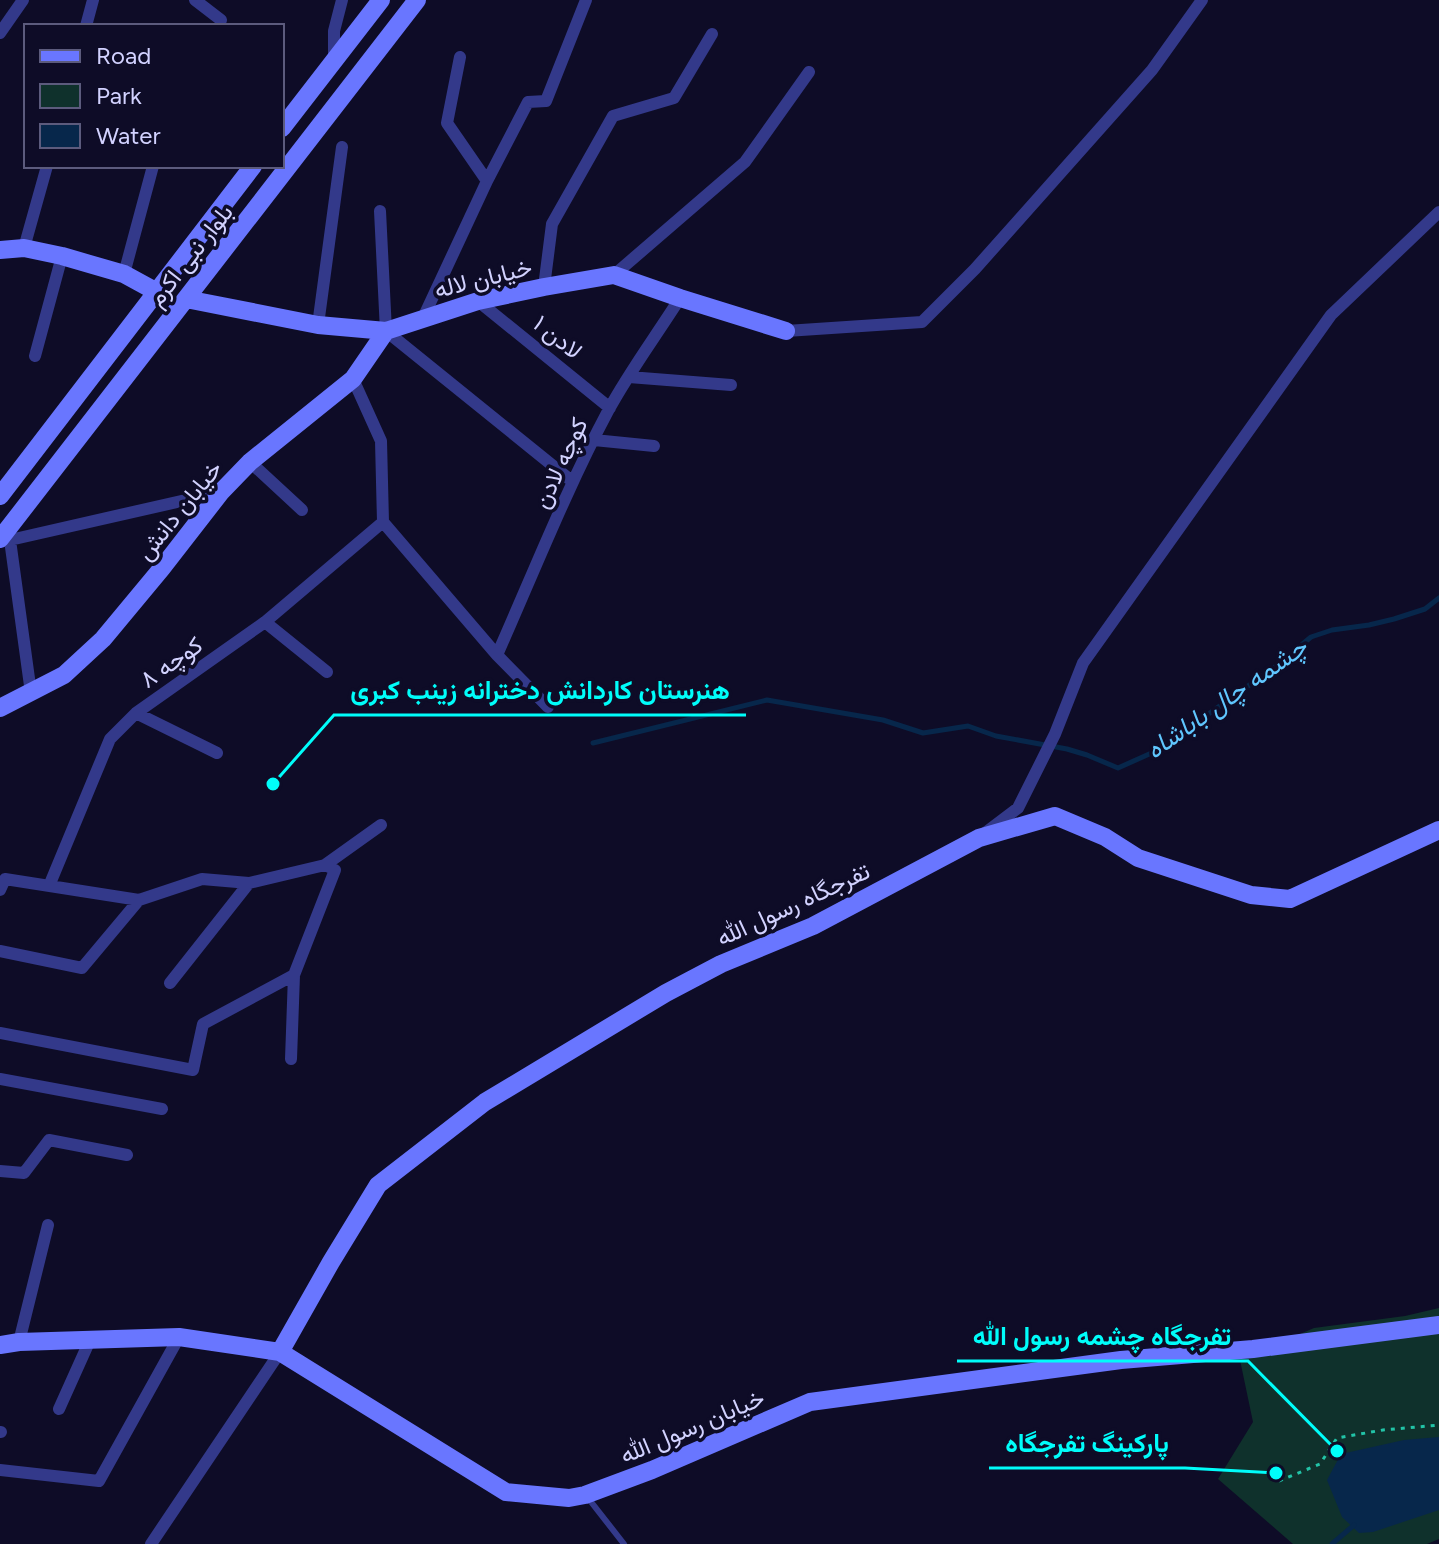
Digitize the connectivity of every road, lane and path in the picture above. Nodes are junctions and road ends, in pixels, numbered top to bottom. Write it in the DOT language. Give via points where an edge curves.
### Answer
graph roads {
  1 [pos="23,0"];
  2 [pos="93,0"];
  3 [pos="195,0"];
  4 [pos="342,0"];
  5 [pos="381,0"];
  6 [pos="417,0"];
  7 [pos="586,0"];
  8 [pos="1202,0"];
  9 [pos="221,20"];
  10 [pos="87,24"];
  11 [pos="0,33"];
  12 [pos="712,34"];
  13 [pos="460,57"];
  14 [pos="334,59"];
  15 [pos="809,72"];
  16 [pos="284,125"];
  17 [pos="342,147"];
  18 [pos="46,168"];
  19 [pos="152,168"];
  20 [pos="251,168"];
  21 [pos="487,181"];
  22 [pos="380,211"];
  23 [pos="1439,212"];
  24 [pos="24,248"];
  25 [pos="0,250"];
  26 [pos="62,256"];
  27 [pos="124,274"];
  28 [pos="614,275"];
  29 [pos="544,287"];
  30 [pos="157,292"];
  31 [pos="680,298"];
  32 [pos="186,299"];
  33 [pos="478,301"];
  34 [pos="423,318"];
  35 [pos="318,325"];
  36 [pos="386,331"];
  37 [pos="786,331"];
  38 [pos="35,356"];
  39 [pos="629,377"];
  40 [pos="353,379"];
  41 [pos="731,385"];
  42 [pos="610,408"];
  43 [pos="45,435"];
  44 [pos="594,440"];
  45 [pos="654,446"];
  46 [pos="67,451"];
  47 [pos="250,462"];
  48 [pos="573,482"];
  49 [pos="221,492"];
  50 [pos="0,496"];
  51 [pos="302,510"];
  52 [pos="383,522"];
  53 [pos="3,539"];
  54 [pos="265,622"];
  55 [pos="497,655"];
  56 [pos="327,672"];
  57 [pos="31,693"];
  58 [pos="548,707"];
  59 [pos="0,708"];
  60 [pos="136,713"];
  61 [pos="217,753"];
  62 [pos="381,825"];
  63 [pos="1439,830"];
  64 [pos="979,838"];
  65 [pos="325,865"];
  66 [pos="2,882"];
  67 [pos="249,883"];
  68 [pos="49,886"];
  69 [pos="139,900"];
  70 [pos="0,951"];
  71 [pos="294,975"];
  72 [pos="170,983"];
  73 [pos="0,1033"];
  74 [pos="291,1059"];
  75 [pos="0,1079"];
  76 [pos="162,1109"];
  77 [pos="127,1155"];
  78 [pos="0,1171"];
  79 [pos="48,1225"];
  80 [pos="1439,1325"];
  81 [pos="179,1337"];
  82 [pos="90,1340"];
  83 [pos="19,1342"];
  84 [pos="0,1345"];
  85 [pos="280,1352"];
  86 [pos="59,1409"];
  87 [pos="1439,1425"];
  88 [pos="0,1470"];
  89 [pos="1279,1481"];
  90 [pos="585,1495"];
  91 [pos="151,1544"];
  92 [pos="624,1544"];
  1 -- 11 [label="street"];
  2 -- 10 [label="street"];
  3 -- 9 [label="street"];
  4 -- 14 [label="street"];
  5 -- 14 [label="street"];
  6 -- 32 [label="street, بلوار نبی اکرم"];
  7 -- 21 [label="street" via="546,101 528,102"];
  8 -- 37 [label="street" via="1152,70 922,322"];
  12 -- 29 [label="street" via="674,98 613,116 552,224"];
  13 -- 21 [label="street" via="447,123"];
  14 -- 16 [label="street"];
  15 -- 28 [label="street" via="745,162"];
  17 -- 35 [label="street"];
  18 -- 24 [label="street"];
  19 -- 27 [label="street"];
  20 -- 30 [label="street, بلوار نبی اکرم"];
  21 -- 34 [label="street"];
  22 -- 36 [label="street"];
  23 -- 64 [label="street" via="1331,315 1083,663 1018,808"];
  24 -- 25 [label="street"];
  24 -- 26 [label="street"];
  26 -- 27 [label="street"];
  26 -- 38 [label="street"];
  27 -- 30 [label="street"];
  28 -- 29 [label="street, خیابان لاله"];
  28 -- 31 [label="street, خیابان لاله"];
  29 -- 33 [label="street, خیابان لاله"];
  30 -- 43 [label="street, بلوار نبی اکرم"];
  31 -- 37 [label="street, خیابان لاله"];
  31 -- 39 [label="street, کوچه لادن"];
  32 -- 35 [label="street, خیابان لاله"];
  32 -- 46 [label="street, بلوار نبی اکرم"];
  33 -- 34 [label="street, خیابان لاله"];
  33 -- 42 [label="street, لادن ۱"];
  34 -- 36 [label="street, خیابان لاله"];
  35 -- 36 [label="street, خیابان لاله"];
  36 -- 40 [label="street, خیابان دانش"];
  36 -- 48 [label="street"];
  39 -- 41 [label="street"];
  39 -- 42 [label="street, کوچه لادن"];
  40 -- 47 [label="street, خیابان دانش"];
  40 -- 52 [label="street" via="381,441"];
  42 -- 44 [label="street, کوچه لادن"];
  43 -- 46 [label="street"];
  43 -- 50 [label="street, بلوار نبی اکرم"];
  44 -- 45 [label="street"];
  44 -- 48 [label="street, کوچه لادن"];
  46 -- 53 [label="street, بلوار نبی اکرم"];
  47 -- 49 [label="street, خیابان دانش"];
  47 -- 51 [label="street"];
  48 -- 55 [label="street, کوچه لادن"];
  49 -- 53 [label="street"];
  49 -- 57 [label="street, خیابان دانش" via="103,639 64,675"];
  52 -- 54 [label="street, کوچه ۸"];
  52 -- 55 [label="street"];
  53 -- 57 [label="street"];
  54 -- 56 [label="street"];
  54 -- 60 [label="street, کوچه ۸"];
  55 -- 58 [label="street"];
  57 -- 59 [label="street, خیابان دانش"];
  60 -- 61 [label="street"];
  60 -- 68 [label="street, کوچه ۸" via="110,739"];
  62 -- 65 [label="street"];
  63 -- 64 [label="street, تفرجگاه رسول الله" via="1290,899 1251,895 1138,858 1055,816"];
  64 -- 85 [label="street, تفرجگاه رسول الله" via="813,926 666,993 485,1102 378,1185"];
  65 -- 67 [label="street"];
  65 -- 71 [label="street" via="335,870"];
  66 -- 68 [label="street"];
  67 -- 69 [label="street" via="202,879"];
  67 -- 72 [label="street"];
  68 -- 69 [label="street"];
  69 -- 70 [label="street" via="82,968"];
  71 -- 73 [label="street" via="203,1024 193,1070"];
  71 -- 74 [label="street"];
  75 -- 76 [label="street"];
  77 -- 78 [label="street" via="49,1140 24,1173"];
  79 -- 83 [label="street"];
  80 -- 90 [label="street, خیابان رسول الله" via="810,1402"];
  81 -- 82 [label="street, خیابان رسول الله"];
  81 -- 85 [label="street, خیابان رسول الله"];
  81 -- 88 [label="street" via="99,1481"];
  82 -- 83 [label="street, خیابان رسول الله"];
  82 -- 86 [label="street"];
  83 -- 84 [label="street, خیابان رسول الله"];
  85 -- 90 [label="street, خیابان رسول الله" via="506,1492"];
  85 -- 91 [label="street"];
  87 -- 89 [label="path" via="1337,1438 1320,1464"];
  90 -- 92 [label="lane"];
}
